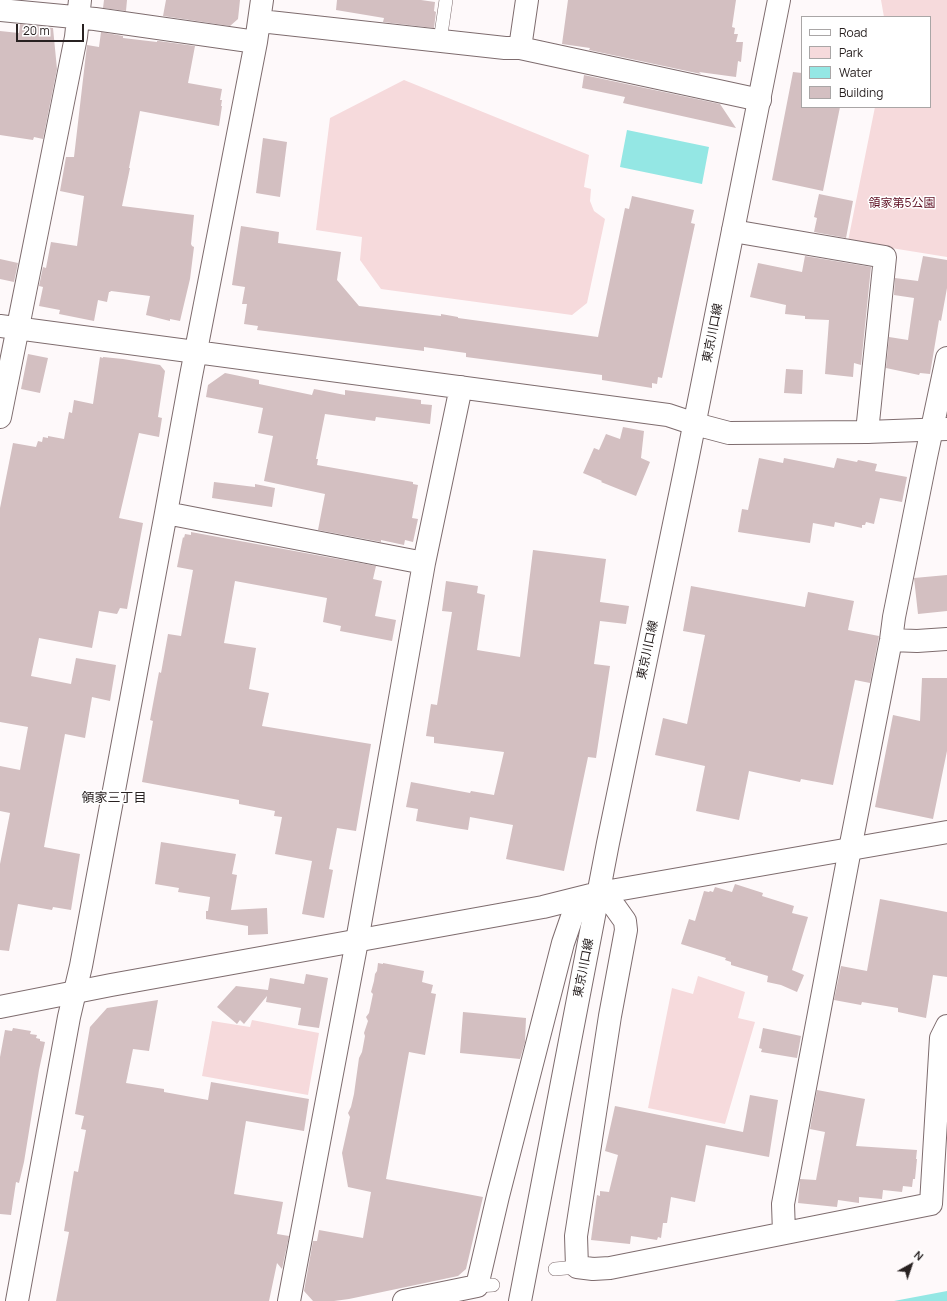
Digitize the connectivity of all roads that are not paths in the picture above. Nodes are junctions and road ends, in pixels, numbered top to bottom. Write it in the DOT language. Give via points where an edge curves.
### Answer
graph roads {
  1 [pos="446,0"];
  2 [pos="527,0"];
  3 [pos="779,0"];
  4 [pos="79,9"];
  5 [pos="0,10"];
  6 [pos="259,21"];
  7 [pos="440,41"];
  8 [pos="520,48"];
  9 [pos="760,100"];
  10 [pos="733,231"];
  11 [pos="8,327"];
  12 [pos="195,353"];
  13 [pos="947,358"];
  14 [pos="461,386"];
  15 [pos="0,417"];
  16 [pos="695,424"];
  17 [pos="940,429"];
  18 [pos="867,432"];
  19 [pos="166,513"];
  20 [pos="424,563"];
  21 [pos="947,639"];
  22 [pos="891,640"];
  23 [pos="947,832"];
  24 [pos="850,849"];
  25 [pos="598,893"];
  26 [pos="357,941"];
  27 [pos="75,992"];
  28 [pos="0,1007"];
  29 [pos="947,1026"];
  30 [pos="784,1233"];
  31 [pos="577,1267"];
  32 [pos="555,1269"];
  33 [pos="17,1301"];
  34 [pos="289,1301"];
  35 [pos="404,1301"];
  36 [pos="520,1301"];
  1 -- 7 [label="lane"];
  2 -- 8 [label="street"];
  3 -- 9 [label="street, 東京川口線"];
  4 -- 5 [label="street"];
  4 -- 6 [label="street" via="95,19"];
  4 -- 11 [label="street" via="74,44"];
  6 -- 7 [label="street"];
  6 -- 12 [label="street"];
  7 -- 8 [label="street"];
  8 -- 9 [label="street"];
  9 -- 10 [label="street, 東京川口線"];
  10 -- 16 [label="street, 東京川口線"];
  10 -- 18 [label="street" via="885,258"];
  11 -- 12 [label="street"];
  11 -- 15 [label="street"];
  12 -- 14 [label="street"];
  12 -- 19 [label="street"];
  13 -- 17 [label="street"];
  14 -- 16 [label="street" via="668,415"];
  14 -- 20 [label="street"];
  16 -- 18 [label="street" via="729,433"];
  16 -- 25 [label="street, 東京川口線"];
  17 -- 18 [label="street"];
  17 -- 22 [label="street" via="894,617"];
  19 -- 20 [label="street"];
  19 -- 27 [label="street"];
  20 -- 26 [label="street"];
  21 -- 22 [label="street"];
  22 -- 24 [label="street"];
  23 -- 24 [label="street"];
  24 -- 25 [label="street"];
  24 -- 30 [label="street" via="783,1204"];
  25 -- 26 [label="street" via="543,907"];
  25 -- 31 [label="street" via="615,907 625,921 626,930 576,1236"];
  25 -- 35 [label="street" via="573,914 563,943 498,1196 485,1286"];
  25 -- 36 [label="street, 東京川口線"];
  26 -- 27 [label="street"];
  26 -- 34 [label="street"];
  27 -- 28 [label="street"];
  27 -- 33 [label="street"];
  29 -- 30 [label="street" via="941,1038 939,1202"];
  30 -- 31 [label="street" via="610,1268"];
  31 -- 32 [label="lane"];
}
